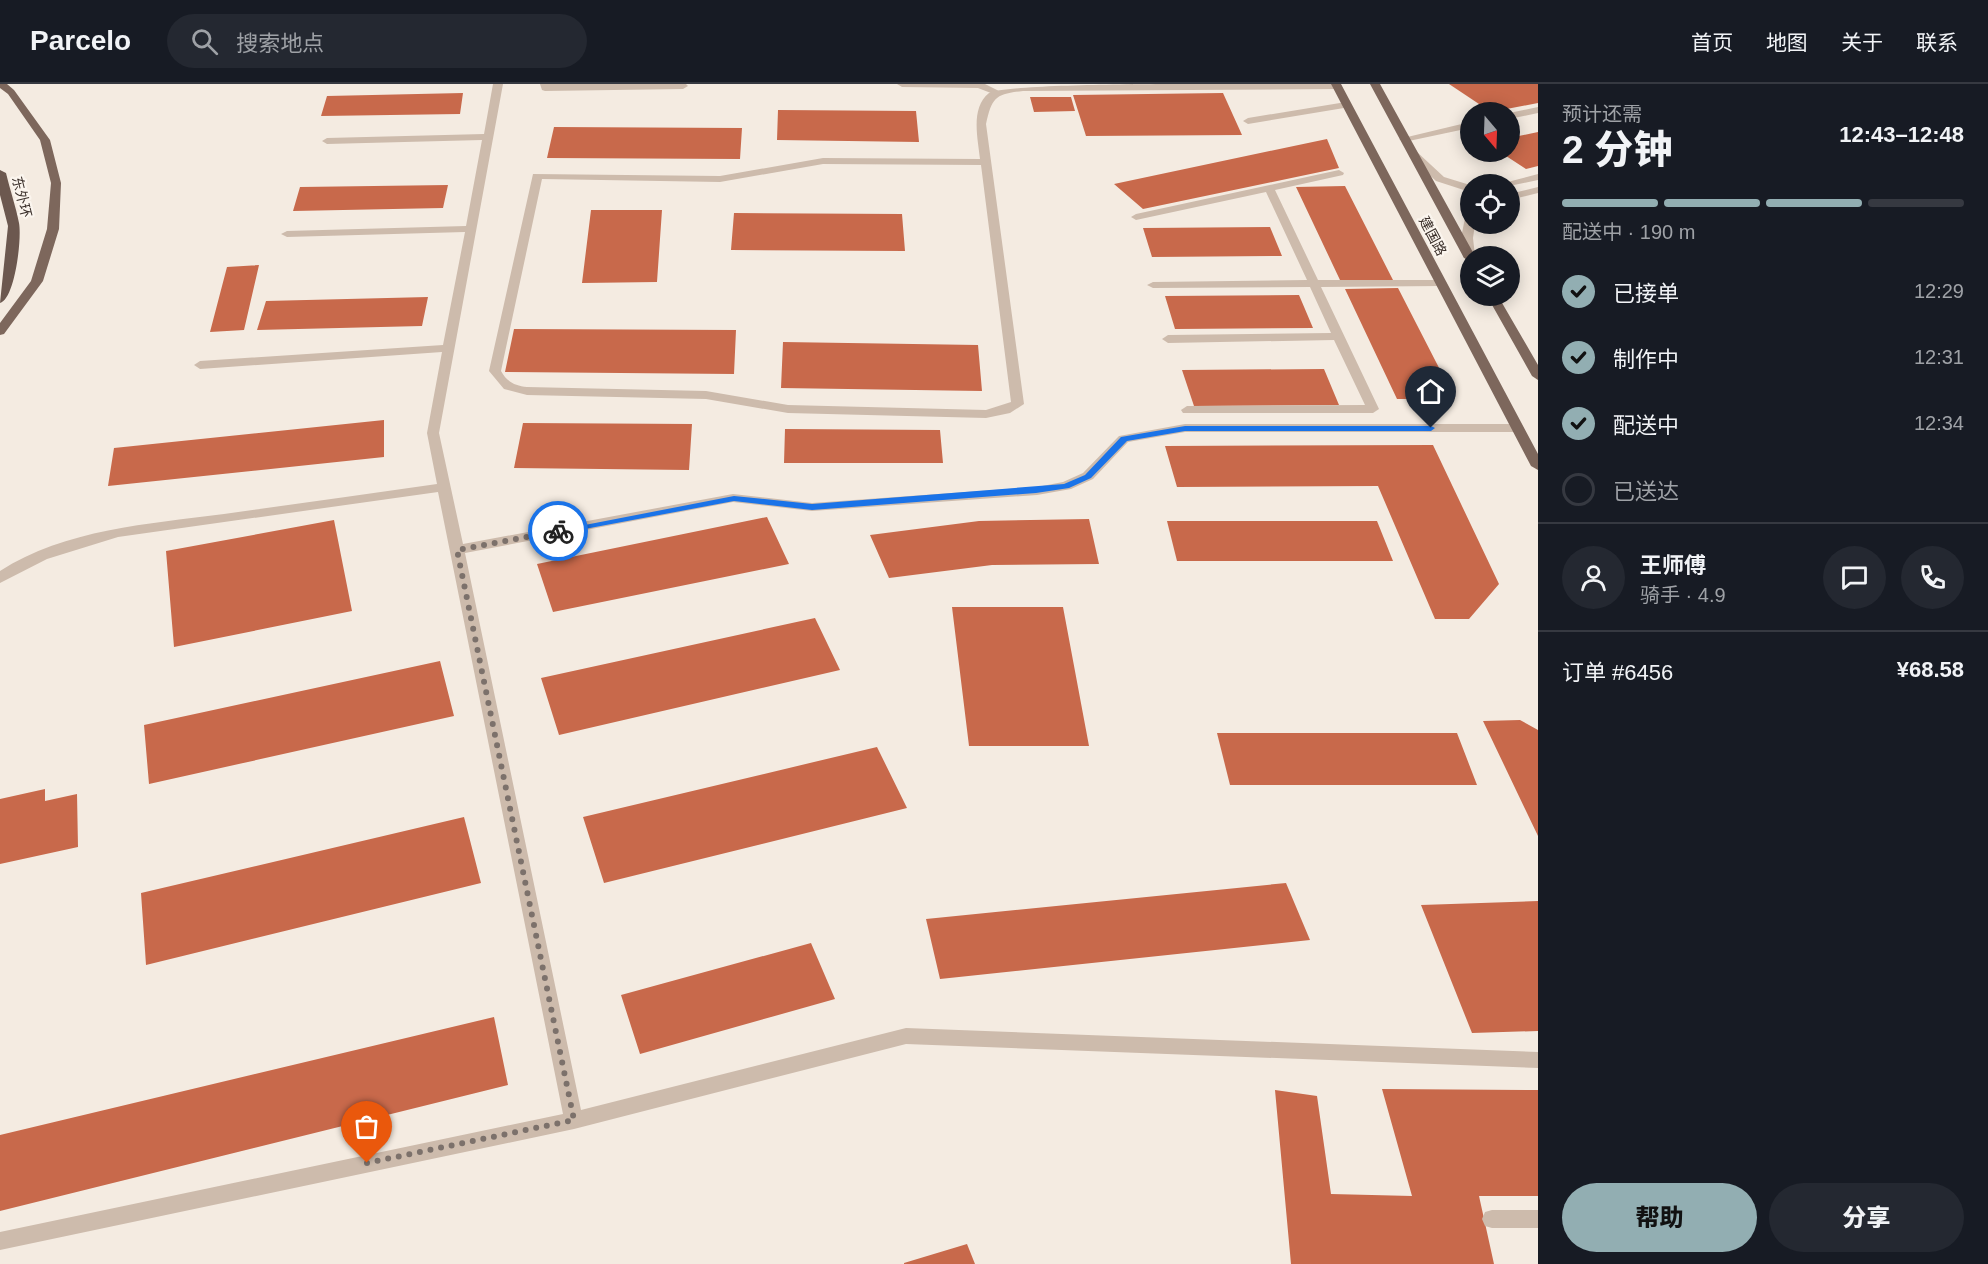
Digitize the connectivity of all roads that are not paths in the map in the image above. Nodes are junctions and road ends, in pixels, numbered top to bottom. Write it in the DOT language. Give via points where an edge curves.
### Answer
graph roads {
  1 [pos="1,84"];
  2 [pos="498,84"];
  3 [pos="545,84"];
  4 [pos="902,84"];
  5 [pos="1375,84"];
  6 [pos="1336,85"];
  7 [pos="683,86"];
  8 [pos="996,92"];
  9 [pos="1346,105"];
  10 [pos="1538,110"];
  11 [pos="1520,114"];
  12 [pos="1248,122"];
  13 [pos="1460,127"];
  14 [pos="489,137"];
  15 [pos="1404,139"];
  16 [pos="327,141"];
  17 [pos="1410,152"];
  18 [pos="986,162"];
  19 [pos="1339,172"];
  20 [pos="0,173"];
  21 [pos="1538,177"];
  22 [pos="1520,181"];
  23 [pos="1460,186"];
  24 [pos="1269,188"];
  25 [pos="1538,190"];
  26 [pos="1520,194"];
  27 [pos="1136,217"];
  28 [pos="471,229"];
  29 [pos="287,234"];
  30 [pos="1463,246"];
  31 [pos="1441,283"];
  32 [pos="1314,284"];
  33 [pos="1153,285"];
  34 [pos="0,299"];
  35 [pos="1498,306"];
  36 [pos="0,331"];
  37 [pos="1339,336"];
  38 [pos="1168,339"];
  39 [pos="449,348"];
  40 [pos="200,365"];
  41 [pos="1538,376"];
  42 [pos="1187,410"];
  43 [pos="1518,428"];
  44 [pos="1538,466"];
  45 [pos="444,487"];
  46 [pos="457,550"];
  47 [pos="0,578"];
  48 [pos="1538,1060"];
  49 [pos="574,1120"];
  50 [pos="1492,1219"];
  51 [pos="1538,1219"];
  52 [pos="0,1241"];
  1 -- 36 [label="main road" via="45,140 56,183 53,229 37,281"];
  2 -- 14 [label="street"];
  3 -- 7 [label="street" via="545,88"];
  4 -- 8 [label="street" via="979,85"];
  5 -- 15 [label="main road, 建国路"];
  6 -- 8 [label="street" via="1023,88"];
  6 -- 9 [label="main road, 建国路"];
  8 -- 18 [label="street" via="985,103 981,124"];
  9 -- 12 [label="street"];
  9 -- 31 [label="main road, 建国路"];
  10 -- 11 [label="street"];
  13 -- 15 [label="street"];
  14 -- 16 [label="street"];
  14 -- 28 [label="street"];
  15 -- 17 [label="main road, 建国路"];
  17 -- 23 [label="street" via="1440,179"];
  17 -- 30 [label="main road, 建国路"];
  18 -- 18 [label="street" via="823,161 720,179 537,176 495,371 509,389 527,391 706,395 788,409 986,414 1006,410 1018,404"];
  19 -- 24 [label="street"];
  20 -- 34 [label="highway, 东外环" via="14,226 8,280"];
  21 -- 22 [label="street"];
  24 -- 27 [label="street"];
  24 -- 32 [label="street"];
  25 -- 26 [label="street"];
  28 -- 29 [label="street"];
  28 -- 39 [label="street"];
  31 -- 32 [label="street"];
  31 -- 43 [label="main road, 建国路"];
  32 -- 33 [label="street"];
  32 -- 37 [label="street"];
  35 -- 41 [label="main road"];
  37 -- 38 [label="street"];
  37 -- 42 [label="street" via="1373,409"];
  39 -- 40 [label="street"];
  39 -- 45 [label="street" via="433,433"];
  43 -- 44 [label="main road, 建国路"];
  43 -- 46 [label="street" via="1185,429 1124,439 1088,476 1066,486 1036,491 812,507 734,498"];
  45 -- 46 [label="street"];
  45 -- 47 [label="street" via="118,534 56,551 16,566"];
  46 -- 49 [label="street"];
  48 -- 49 [label="street" via="906,1036"];
  49 -- 52 [label="street"];
  50 -- 51 [label="street"];
}
